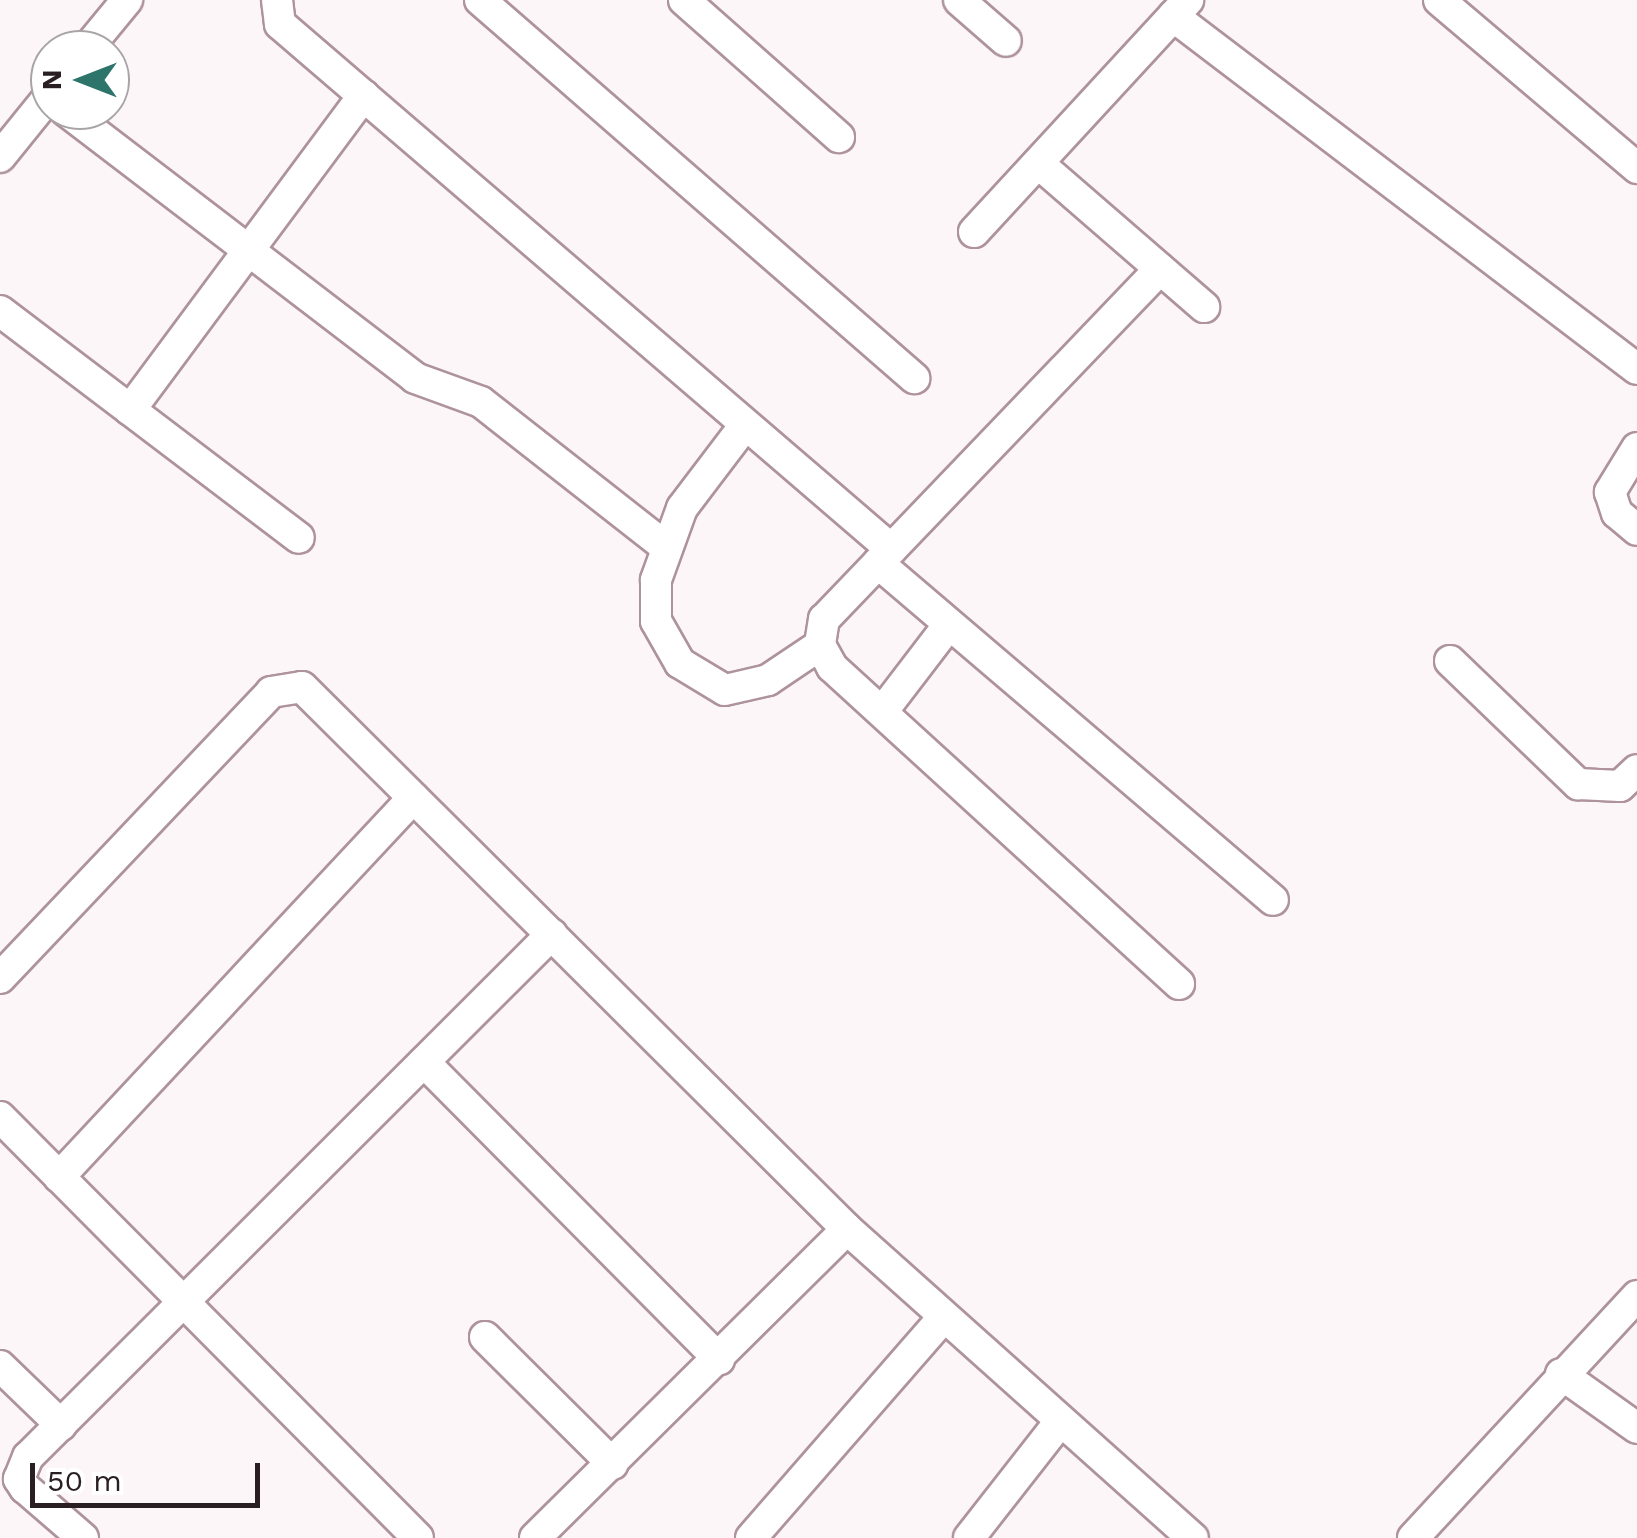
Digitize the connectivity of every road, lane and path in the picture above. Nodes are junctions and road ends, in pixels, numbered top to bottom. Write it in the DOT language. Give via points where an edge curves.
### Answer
graph roads {
  1 [pos="127,0"];
  2 [pos="277,0"];
  3 [pos="480,0"];
  4 [pos="684,0"];
  5 [pos="959,0"];
  6 [pos="1439,0"];
  7 [pos="1181,8"];
  8 [pos="102,30"];
  9 [pos="1006,41"];
  10 [pos="364,95"];
  11 [pos="30,125"];
  12 [pos="94,130"];
  13 [pos="838,138"];
  14 [pos="0,157"];
  15 [pos="1038,162"];
  16 [pos="1637,168"];
  17 [pos="974,232"];
  18 [pos="248,243"];
  19 [pos="1160,269"];
  20 [pos="1204,307"];
  21 [pos="0,311"];
  22 [pos="1637,369"];
  23 [pos="914,378"];
  24 [pos="130,410"];
  25 [pos="745,424"];
  26 [pos="1637,448"];
  27 [pos="1637,530"];
  28 [pos="300,538"];
  29 [pos="666,547"];
  30 [pos="885,556"];
  31 [pos="947,628"];
  32 [pos="820,645"];
  33 [pos="1450,662"];
  34 [pos="882,712"];
  35 [pos="1637,770"];
  36 [pos="413,798"];
  37 [pos="1272,900"];
  38 [pos="552,934"];
  39 [pos="0,978"];
  40 [pos="1178,984"];
  41 [pos="424,1062"];
  42 [pos="0,1117"];
  43 [pos="59,1176"];
  44 [pos="847,1230"];
  45 [pos="1637,1296"];
  46 [pos="184,1304"];
  47 [pos="942,1319"];
  48 [pos="486,1338"];
  49 [pos="719,1359"];
  50 [pos="0,1366"];
  51 [pos="1561,1374"];
  52 [pos="1058,1424"];
  53 [pos="61,1425"];
  54 [pos="1637,1428"];
  55 [pos="614,1464"];
  56 [pos="10,1477"];
  57 [pos="83,1538"];
  58 [pos="418,1538"];
  59 [pos="536,1538"];
  60 [pos="751,1538"];
  61 [pos="969,1538"];
  62 [pos="1193,1538"];
  63 [pos="1413,1538"];
  1 -- 8 [label="street"];
  2 -- 10 [label="street" via="276,20"];
  3 -- 23 [label="street"];
  4 -- 13 [label="street"];
  5 -- 9 [label="street"];
  6 -- 16 [label="street"];
  7 -- 15 [label="street"];
  7 -- 22 [label="street"];
  10 -- 18 [label="street"];
  10 -- 25 [label="street"];
  11 -- 14 [label="street"];
  12 -- 18 [label="street"];
  15 -- 17 [label="street"];
  15 -- 19 [label="street"];
  18 -- 24 [label="street"];
  18 -- 29 [label="street" via="415,378 481,402"];
  19 -- 20 [label="street"];
  19 -- 30 [label="street"];
  21 -- 24 [label="street"];
  24 -- 28 [label="street"];
  25 -- 29 [label="street" via="682,508"];
  25 -- 30 [label="street"];
  26 -- 27 [label="street" via="1610,492 1617,513"];
  29 -- 32 [label="street" via="656,621 680,663 706,684 746,689"];
  30 -- 31 [label="street"];
  30 -- 32 [label="street" via="824,619"];
  31 -- 34 [label="street"];
  31 -- 37 [label="street"];
  32 -- 34 [label="street"];
  33 -- 35 [label="street" via="1578,784 1620,786"];
  34 -- 40 [label="street"];
  36 -- 38 [label="street"];
  36 -- 39 [label="street" via="302,688 282,684"];
  36 -- 43 [label="street"];
  38 -- 41 [label="street"];
  38 -- 44 [label="street"];
  41 -- 46 [label="street"];
  41 -- 49 [label="street"];
  42 -- 43 [label="street"];
  43 -- 46 [label="street"];
  44 -- 47 [label="street"];
  44 -- 49 [label="street"];
  45 -- 51 [label="street"];
  46 -- 53 [label="street"];
  46 -- 58 [label="street"];
  47 -- 52 [label="street"];
  47 -- 60 [label="street"];
  48 -- 55 [label="street"];
  49 -- 55 [label="street"];
  50 -- 53 [label="street"];
  51 -- 54 [label="street"];
  51 -- 63 [label="street"];
  52 -- 61 [label="street"];
  52 -- 62 [label="street"];
  53 -- 56 [label="street"];
  55 -- 59 [label="street"];
  56 -- 57 [label="street"];
}
